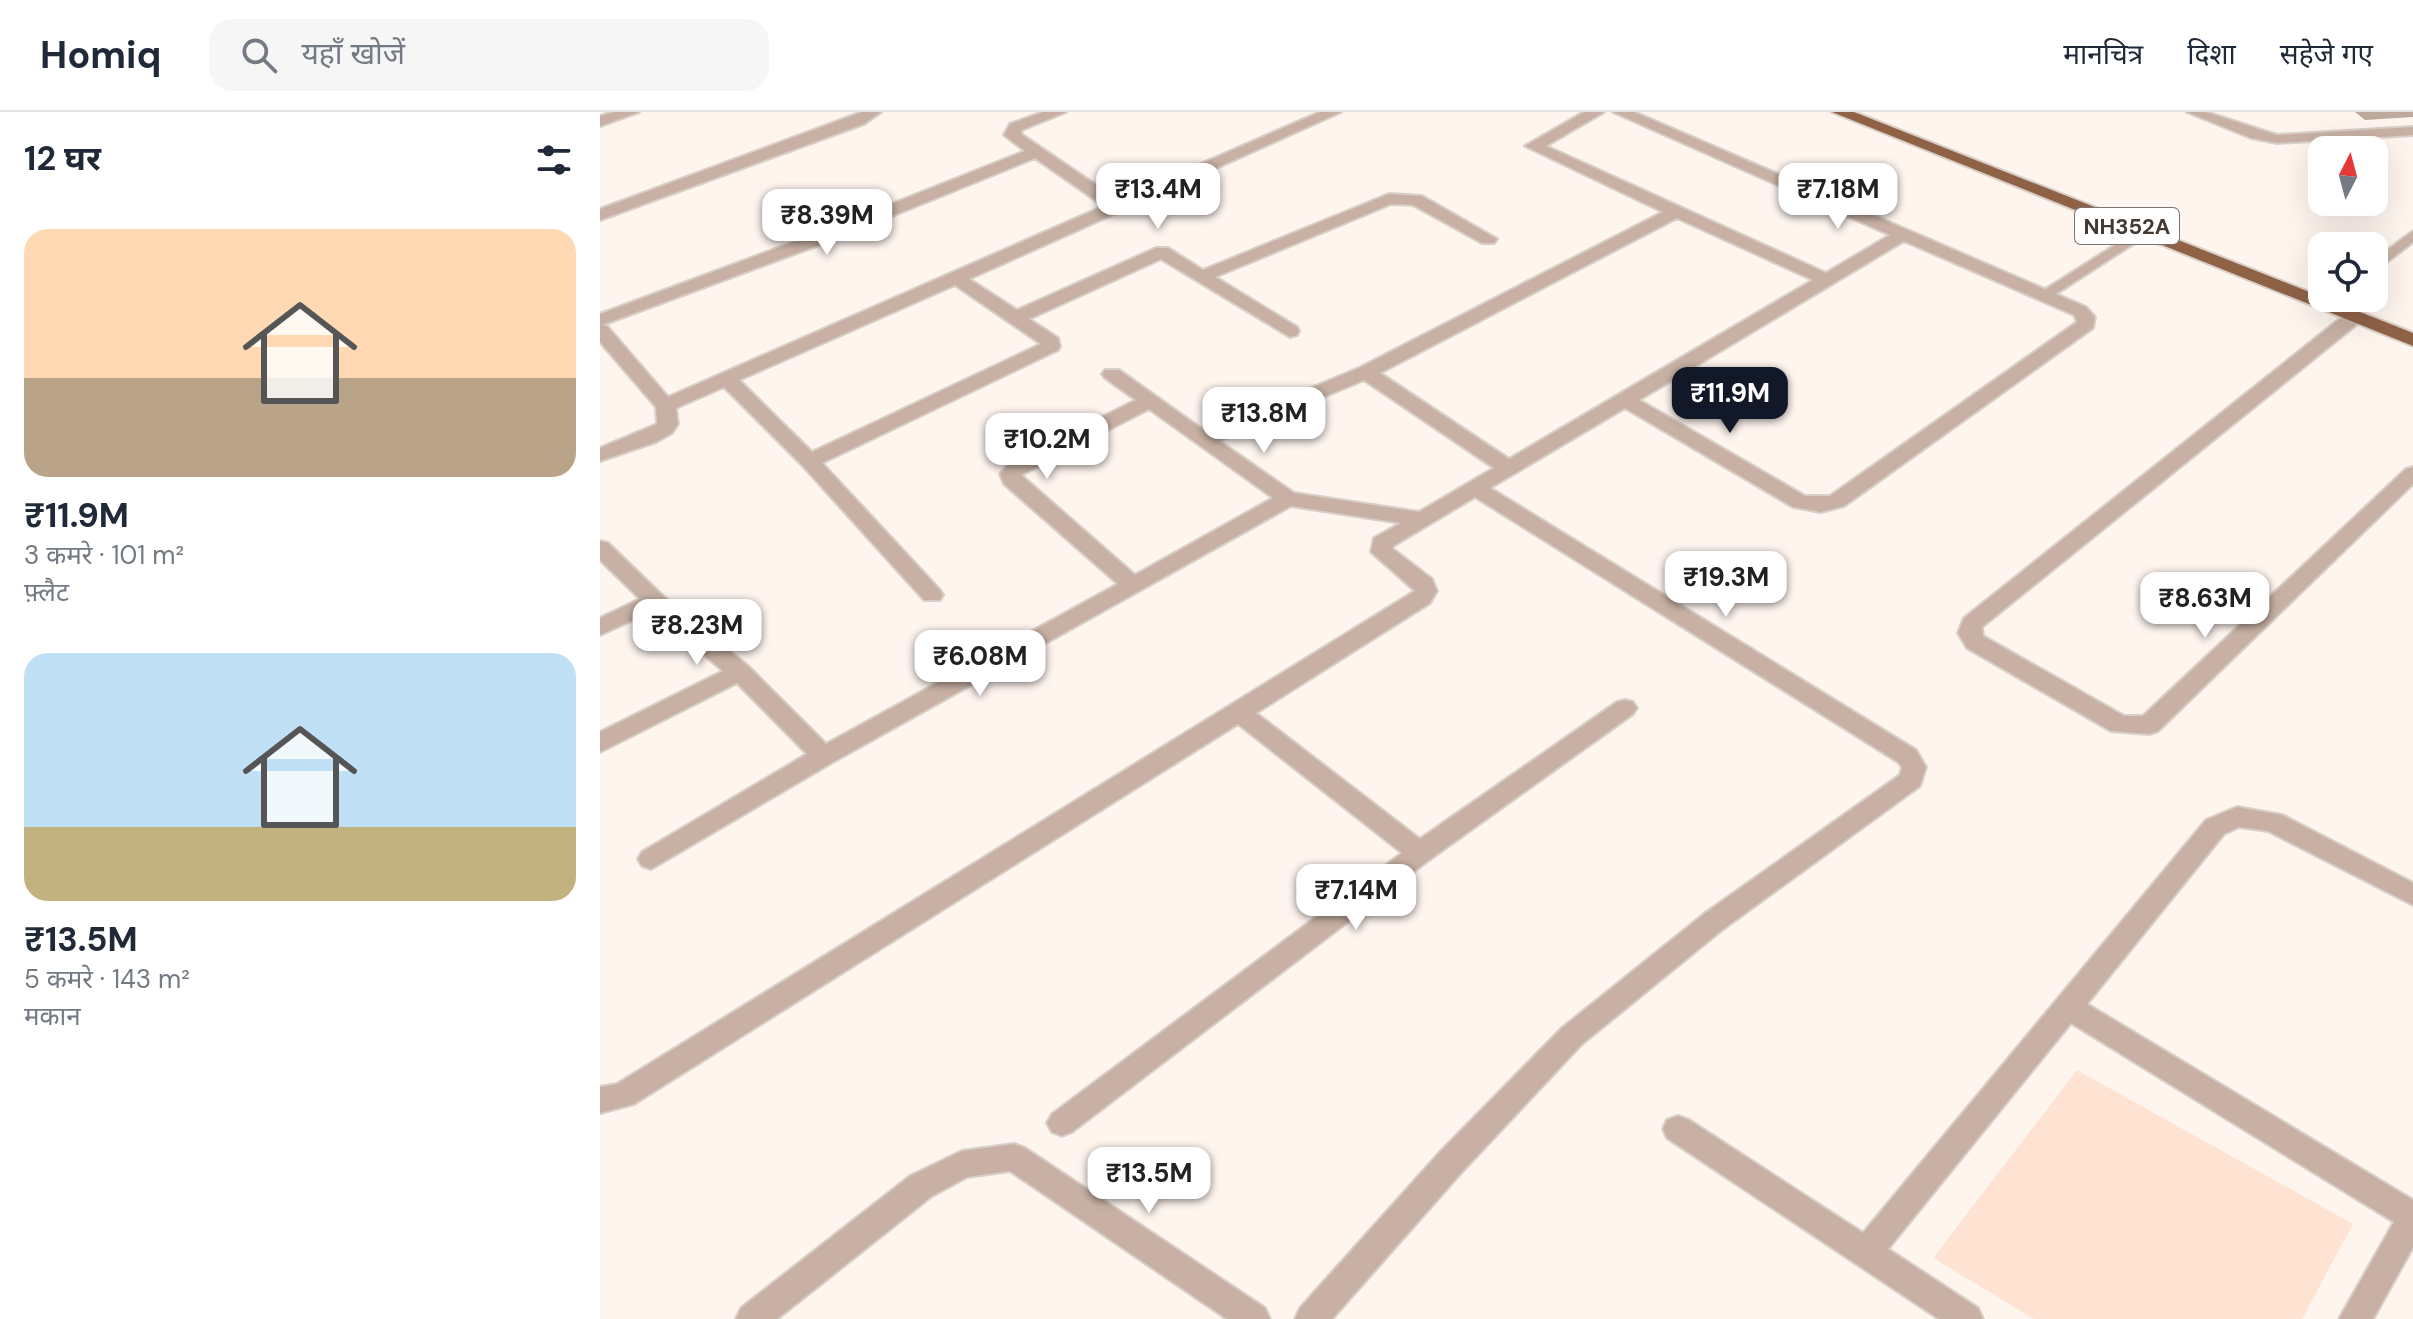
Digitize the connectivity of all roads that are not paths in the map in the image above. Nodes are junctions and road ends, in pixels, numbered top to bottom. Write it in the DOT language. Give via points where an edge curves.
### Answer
graph roads {
  1 [pos="631,112"];
  2 [pos="873,112"];
  3 [pos="1058,112"];
  4 [pos="1333,112"];
  5 [pos="1596,112"];
  6 [pos="1621,112"];
  7 [pos="1840,112"];
  8 [pos="2194,112"];
  9 [pos="600,121"];
  10 [pos="2413,131"];
  11 [pos="1037,152"];
  12 [pos="1115,206"];
  13 [pos="1674,213"];
  14 [pos="600,215"];
  15 [pos="2142,232"];
  16 [pos="2413,235"];
  17 [pos="1901,236"];
  18 [pos="1488,239"];
  19 [pos="2388,256"];
  20 [pos="1203,276"];
  21 [pos="955,277"];
  22 [pos="1827,280"];
  23 [pos="2308,293"];
  24 [pos="2043,296"];
  25 [pos="2347,312"];
  26 [pos="2354,317"];
  27 [pos="1015,318"];
  28 [pos="600,320"];
  29 [pos="600,330"];
  30 [pos="1290,331"];
  31 [pos="2413,340"];
  32 [pos="1366,372"];
  33 [pos="1112,374"];
  34 [pos="728,380"];
  35 [pos="1150,401"];
  36 [pos="1627,401"];
  37 [pos="665,406"];
  38 [pos="1204,440"];
  39 [pos="600,455"];
  40 [pos="809,461"];
  41 [pos="1510,469"];
  42 [pos="2413,473"];
  43 [pos="1476,489"];
  44 [pos="1288,499"];
  45 [pos="1422,519"];
  46 [pos="600,548"];
  47 [pos="1133,585"];
  48 [pos="932,595"];
  49 [pos="655,601"];
  50 [pos="600,627"];
  51 [pos="740,672"];
  52 [pos="1625,708"];
  53 [pos="1237,711"];
  54 [pos="600,743"];
  55 [pos="824,756"];
  56 [pos="1420,853"];
  57 [pos="651,859"];
  58 [pos="2412,892"];
  59 [pos="2067,1006"];
  60 [pos="600,1100"];
  61 [pos="1062,1123"];
  62 [pos="1678,1129"];
  63 [pos="2413,1217"];
  64 [pos="1865,1254"];
  65 [pos="752,1319"];
  66 [pos="1254,1319"];
  67 [pos="1311,1319"];
  68 [pos="1967,1319"];
  69 [pos="2355,1319"];
  1 -- 9 [label="street"];
  2 -- 14 [label="street"];
  3 -- 11 [label="street" via="1011,131"];
  4 -- 12 [label="street"];
  5 -- 13 [label="street" via="1533,146"];
  6 -- 17 [label="street"];
  7 -- 15 [label="highway, NH352A"];
  8 -- 10 [label="lane" via="2277,139"];
  11 -- 12 [label="street"];
  11 -- 28 [label="street"];
  12 -- 21 [label="street"];
  13 -- 22 [label="street"];
  13 -- 32 [label="street"];
  15 -- 23 [label="highway, NH352A"];
  15 -- 24 [label="lane"];
  16 -- 19 [label="lane"];
  17 -- 22 [label="street"];
  17 -- 24 [label="street"];
  18 -- 20 [label="street" via="1416,200 1389,199"];
  20 -- 27 [label="street" via="1167,253 1156,253"];
  20 -- 30 [label="street"];
  21 -- 27 [label="street"];
  21 -- 34 [label="street"];
  22 -- 36 [label="street"];
  24 -- 36 [label="street" via="2080,311 2086,324 1837,501 1800,502"];
  25 -- 26 [label="highway, NH352A"];
  26 -- 31 [label="highway, NH352A"];
  26 -- 42 [label="street" via="1972,623 1969,633 1975,642 2120,725 2149,725"];
  27 -- 40 [label="street" via="1051,342 1048,350"];
  29 -- 37 [label="street"];
  32 -- 38 [label="street"];
  32 -- 41 [label="street"];
  33 -- 35 [label="street"];
  34 -- 37 [label="street"];
  34 -- 40 [label="street"];
  35 -- 38 [label="street"];
  35 -- 47 [label="street" via="1010,474"];
  36 -- 41 [label="street"];
  37 -- 39 [label="street" via="667,428"];
  38 -- 44 [label="street"];
  40 -- 48 [label="street"];
  41 -- 43 [label="street"];
  43 -- 45 [label="street"];
  43 -- 67 [label="street" via="1907,756 1914,767 1911,780 1713,922 1572,1036"];
  44 -- 45 [label="street"];
  44 -- 47 [label="street"];
  45 -- 53 [label="street" via="1380,547 1424,584 1422,598"];
  46 -- 49 [label="street"];
  47 -- 55 [label="street"];
  49 -- 50 [label="street"];
  49 -- 51 [label="street"];
  51 -- 54 [label="street"];
  51 -- 55 [label="street"];
  52 -- 56 [label="street"];
  53 -- 56 [label="street"];
  53 -- 60 [label="street" via="624,1095"];
  55 -- 57 [label="street"];
  56 -- 61 [label="street"];
  58 -- 59 [label="street" via="2273,822 2237,817 2215,827"];
  59 -- 63 [label="street"];
  59 -- 64 [label="street"];
  62 -- 64 [label="street"];
  63 -- 69 [label="street"];
  64 -- 68 [label="street"];
  65 -- 66 [label="street" via="921,1186 962,1164 1014,1157"];
}
